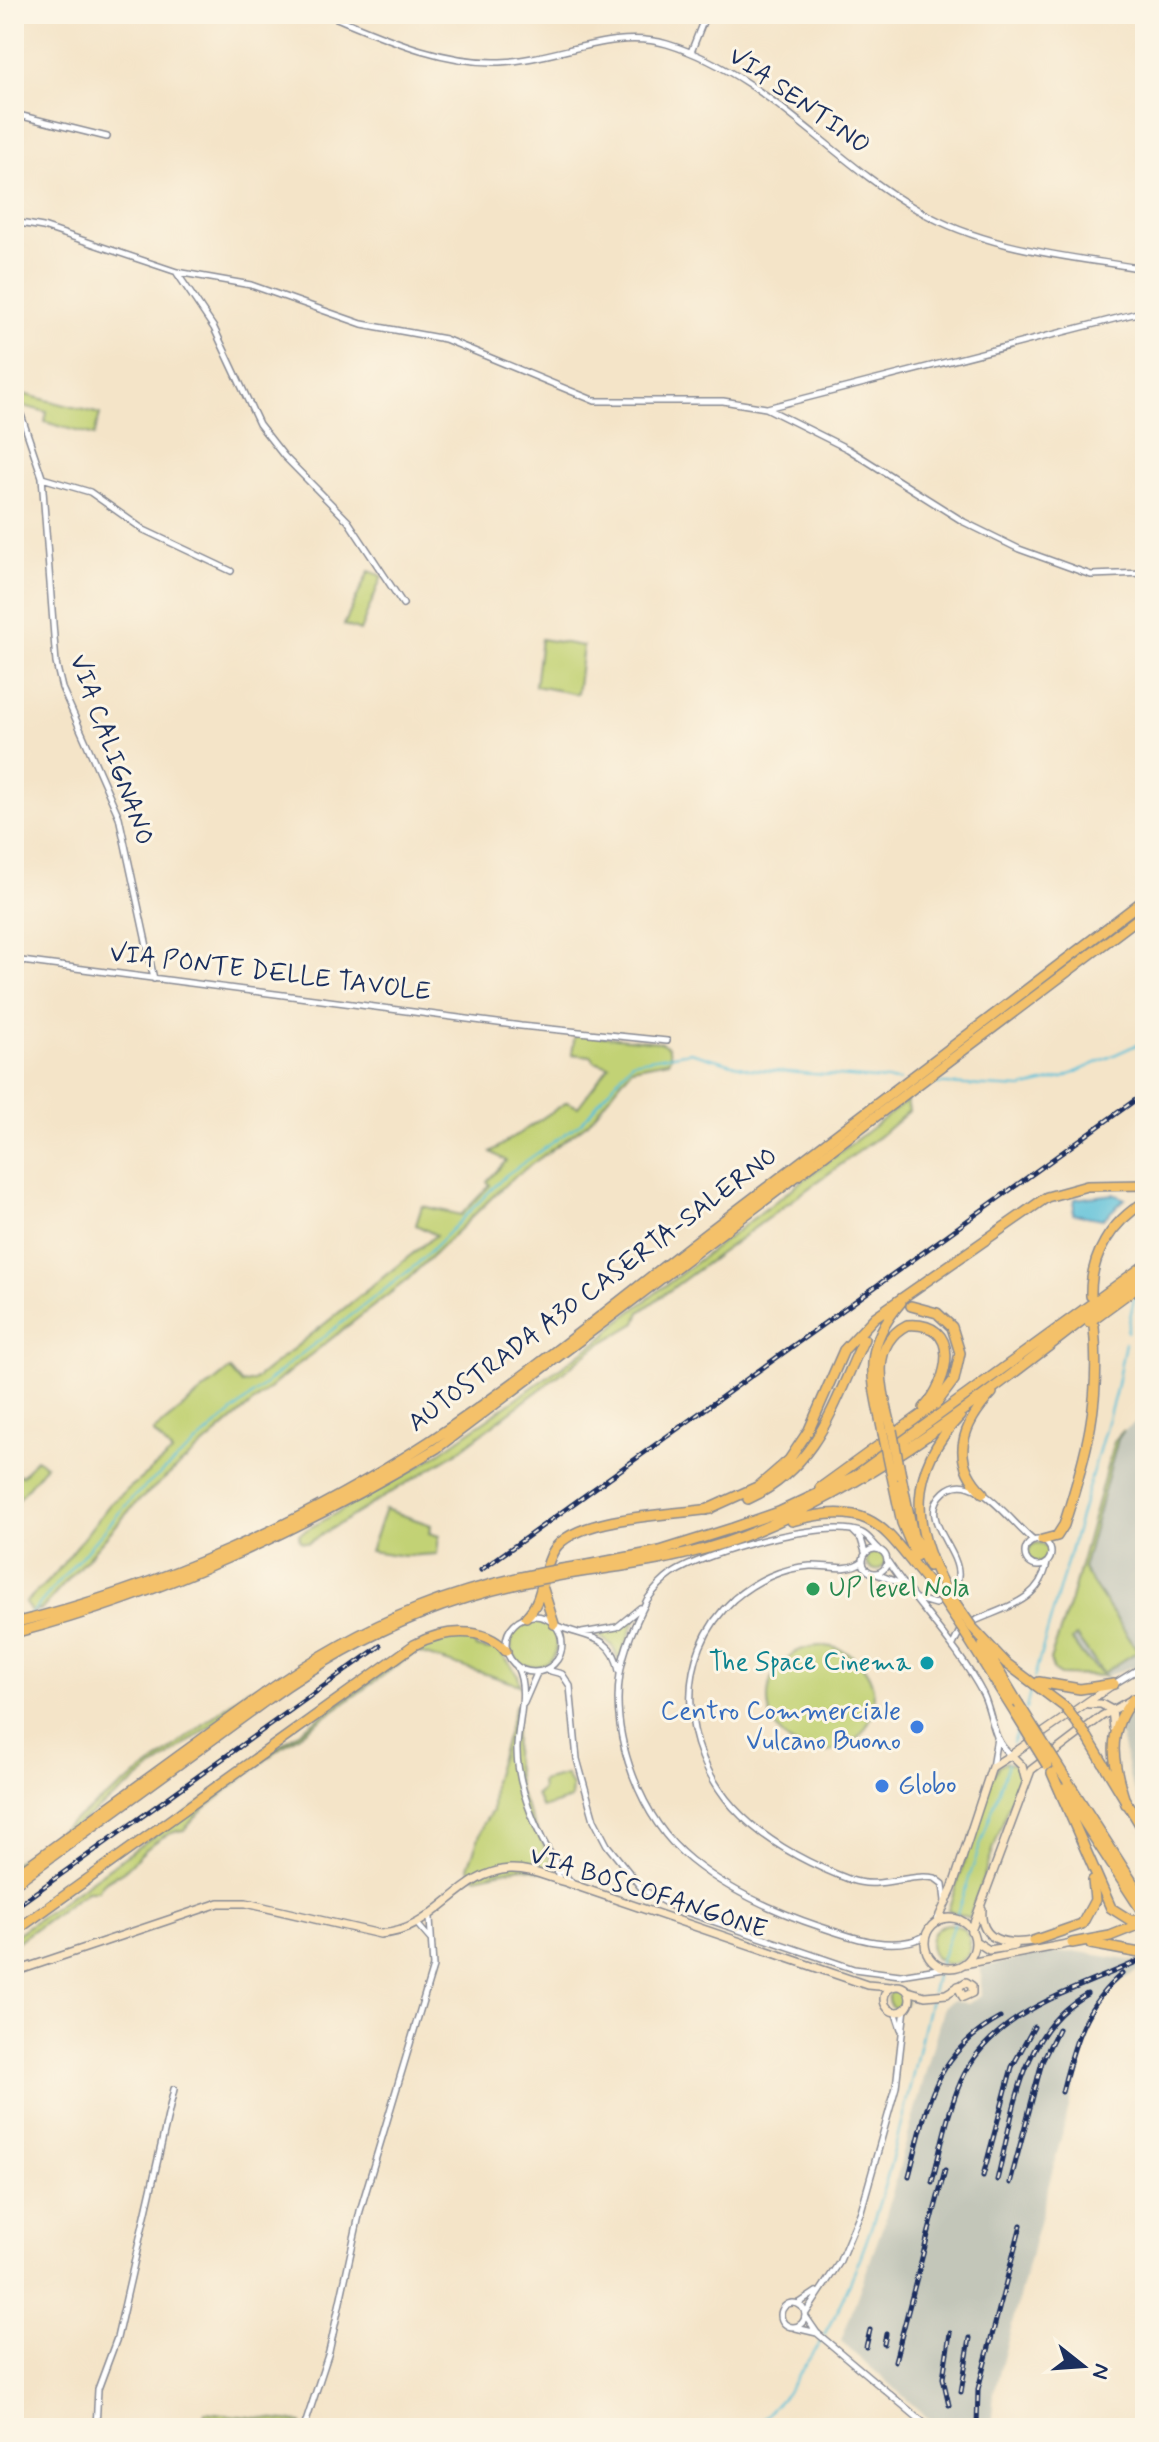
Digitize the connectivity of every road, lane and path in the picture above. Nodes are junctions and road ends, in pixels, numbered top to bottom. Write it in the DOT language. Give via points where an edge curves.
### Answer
graph roads {
  1 [pos="327,14"];
  2 [pos="706,14"];
  3 [pos="1129,14"];
  4 [pos="1145,21"];
  5 [pos="691,52"];
  6 [pos="14,114"];
  7 [pos="107,137"];
  8 [pos="22,147"];
  9 [pos="14,176"];
  10 [pos="14,222"];
  11 [pos="1145,269"];
  12 [pos="177,272"];
  13 [pos="1145,311"];
  14 [pos="14,394"];
  15 [pos="766,408"];
  16 [pos="42,478"];
  17 [pos="231,571"];
  18 [pos="1145,573"];
  19 [pos="403,604"];
  20 [pos="1145,899"];
  21 [pos="1145,913"];
  22 [pos="14,960"];
  23 [pos="154,979"];
  24 [pos="667,1041"];
  25 [pos="1145,1185"];
  26 [pos="1145,1202"];
  27 [pos="1145,1265"];
  28 [pos="1145,1273"];
  29 [pos="1145,1281"];
  30 [pos="1120,1292"];
  31 [pos="909,1294"];
  32 [pos="1091,1296"];
  33 [pos="911,1306"];
  34 [pos="1094,1326"];
  35 [pos="864,1339"];
  36 [pos="992,1393"];
  37 [pos="980,1395"];
  38 [pos="916,1417"];
  39 [pos="952,1424"];
  40 [pos="887,1432"];
  41 [pos="983,1493"];
  42 [pos="706,1510"];
  43 [pos="779,1512"];
  44 [pos="852,1530"];
  45 [pos="739,1538"];
  46 [pos="1038,1540"];
  47 [pos="879,1549"];
  48 [pos="865,1554"];
  49 [pos="863,1561"];
  50 [pos="888,1562"];
  51 [pos="1047,1563"];
  52 [pos="587,1568"];
  53 [pos="876,1574"];
  54 [pos="543,1586"];
  55 [pos="908,1588"];
  56 [pos="942,1590"];
  57 [pos="918,1599"];
  58 [pos="647,1600"];
  59 [pos="526,1617"];
  60 [pos="17,1622"];
  61 [pos="554,1624"];
  62 [pos="967,1629"];
  63 [pos="942,1631"];
  64 [pos="582,1633"];
  65 [pos="14,1636"];
  66 [pos="953,1646"];
  67 [pos="506,1651"];
  68 [pos="1145,1665"];
  69 [pos="517,1667"];
  70 [pos="547,1670"];
  71 [pos="537,1673"];
  72 [pos="619,1676"];
  73 [pos="1040,1684"];
  74 [pos="1114,1684"];
  75 [pos="1145,1690"];
  76 [pos="266,1696"];
  77 [pos="1133,1699"];
  78 [pos="1085,1704"];
  79 [pos="1112,1710"];
  80 [pos="520,1716"];
  81 [pos="1114,1730"];
  82 [pos="997,1737"];
  83 [pos="1011,1755"];
  84 [pos="1051,1766"];
  85 [pos="992,1767"];
  86 [pos="1024,1784"];
  87 [pos="1126,1804"];
  88 [pos="1145,1833"];
  89 [pos="1084,1854"];
  90 [pos="554,1855"];
  91 [pos="556,1870"];
  92 [pos="14,1876"];
  93 [pos="547,1876"];
  94 [pos="562,1876"];
  95 [pos="14,1884"];
  96 [pos="1134,1894"];
  97 [pos="984,1898"];
  98 [pos="1145,1902"];
  99 [pos="940,1915"];
  100 [pos="430,1918"];
  101 [pos="1145,1920"];
  102 [pos="935,1924"];
  103 [pos="418,1925"];
  104 [pos="14,1932"];
  105 [pos="927,1935"];
  106 [pos="973,1935"];
  107 [pos="431,1941"];
  108 [pos="1033,1941"];
  109 [pos="1072,1943"];
  110 [pos="1145,1954"];
  111 [pos="963,1964"];
  112 [pos="941,1967"];
  113 [pos="14,1972"];
  114 [pos="961,1984"];
  115 [pos="867,1985"];
  116 [pos="891,1987"];
  117 [pos="907,1990"];
  118 [pos="944,1994"];
  119 [pos="925,1996"];
  120 [pos="960,1996"];
  121 [pos="884,1999"];
  122 [pos="907,2006"];
  123 [pos="895,2011"];
  124 [pos="902,2034"];
  125 [pos="174,2089"];
  126 [pos="823,2286"];
  127 [pos="798,2304"];
  128 [pos="806,2315"];
  129 [pos="795,2328"];
  130 [pos="818,2334"];
  131 [pos="96,2428"];
  132 [pos="304,2428"];
  133 [pos="930,2428"];
  1 -- 5 [label="street, VIA SENTINO" via="420,49 481,62 526,60 635,40"];
  2 -- 5 [label="street"];
  3 -- 4 [label="street"];
  5 -- 11 [label="street, VIA SENTINO" via="753,87 908,204 942,222 1023,250"];
  6 -- 7 [label="street"];
  8 -- 9 [label="street"];
  10 -- 12 [label="street"];
  12 -- 15 [label="street" via="251,285 362,324 445,339 595,401 723,401"];
  12 -- 19 [label="street" via="214,328 259,424 348,521"];
  13 -- 15 [label="street"];
  14 -- 16 [label="street, VIA CALIGNANO"];
  15 -- 18 [label="street" via="848,449 964,522 1031,554 1091,575"];
  16 -- 17 [label="street" via="90,492 144,530"];
  16 -- 23 [label="street, VIA CALIGNANO" via="56,663 119,817"];
  20 -- 60 [label="highway, AUTOSTRADA A30 CASERTA-SALERNO" via="430,1441 337,1497 245,1542 134,1587"];
  21 -- 65 [label="highway, AUTOSTRADA A30 CASERTA-SALERNO" via="437,1448 262,1545 168,1585"];
  22 -- 23 [label="street, VIA PONTE DELLE TAVOLE"];
  23 -- 24 [label="street, VIA PONTE DELLE TAVOLE"];
  25 -- 31 [label="highway" via="1087,1186 1047,1197"];
  26 -- 32 [label="highway" via="1123,1218 1103,1244"];
  27 -- 30 [label="highway"];
  28 -- 30 [label="highway"];
  29 -- 30 [label="highway"];
  30 -- 36 [label="highway"];
  30 -- 37 [label="highway"];
  30 -- 43 [label="highway" via="876,1463"];
  31 -- 40 [label="highway" via="884,1326 873,1352 871,1374"];
  31 -- 42 [label="highway" via="851,1340 789,1460 759,1486"];
  33 -- 38 [label="highway" via="930,1309 948,1322 960,1353 945,1395"];
  34 -- 46 [label="highway" via="1098,1377 1092,1424 1064,1525 1057,1536"];
  35 -- 42 [label="highway" via="829,1419 804,1459 759,1494"];
  36 -- 39 [label="highway"];
  36 -- 41 [label="highway" via="970,1420 961,1449 964,1468"];
  37 -- 39 [label="highway"];
  37 -- 45 [label="highway" via="857,1483"];
  38 -- 40 [label="highway" via="935,1394 947,1364 937,1333 915,1325 899,1329 883,1350"];
  38 -- 43 [label="highway" via="834,1479"];
  39 -- 56 [label="highway" via="927,1465 919,1501 922,1535"];
  40 -- 56 [label="highway, bridge" via="909,1543"];
  41 -- 46 [label="street"];
  41 -- 57 [label="street" via="961,1485 941,1495 938,1523 960,1571 959,1581 935,1604"];
  42 -- 54 [label="highway" via="576,1531 554,1549"];
  43 -- 52 [label="highway" via="660,1551"];
  44 -- 47 [label="street"];
  44 -- 48 [label="street"];
  44 -- 58 [label="street" via="791,1533 698,1561 669,1575"];
  45 -- 52 [label="highway" via="658,1560"];
  45 -- 56 [label="highway" via="810,1516 855,1515 886,1530"];
  46 -- 51 [label="street" via="1051,1552"];
  46 -- 51 [label="street" via="1026,1549 1028,1561"];
  47 -- 48 [label="street"];
  47 -- 50 [label="street"];
  48 -- 49 [label="street"];
  49 -- 53 [label="street" via="868,1572"];
  49 -- 99 [label="street" via="848,1568 788,1570 758,1582 725,1607 707,1632 692,1669 693,1728 714,1780 759,1830 794,1854 855,1881 890,1884 935,1878 945,1890"];
  50 -- 53 [label="street"];
  50 -- 55 [label="street"];
  51 -- 62 [label="street" via="1044,1581 1032,1595"];
  52 -- 76 [label="highway, bridge" via="424,1611 339,1651"];
  53 -- 55 [label="street"];
  54 -- 59 [label="highway"];
  54 -- 61 [label="highway"];
  55 -- 57 [label="street"];
  56 -- 62 [label="highway, bridge"];
  57 -- 63 [label="street"];
  58 -- 64 [label="street" via="617,1627"];
  58 -- 72 [label="street"];
  59 -- 61 [label="street"];
  59 -- 67 [label="street" via="508,1633"];
  61 -- 64 [label="street"];
  61 -- 70 [label="street" via="562,1648"];
  62 -- 63 [label="street"];
  62 -- 66 [label="street"];
  62 -- 73 [label="highway"];
  62 -- 84 [label="highway, bridge"];
  63 -- 66 [label="street"];
  64 -- 72 [label="street" via="608,1644"];
  66 -- 82 [label="street" via="986,1701"];
  67 -- 69 [label="street"];
  67 -- 104 [label="highway" via="491,1639 464,1633 437,1635 414,1645"];
  68 -- 74 [label="street"];
  69 -- 71 [label="street"];
  69 -- 80 [label="street" via="523,1682"];
  70 -- 71 [label="street"];
  70 -- 112 [label="street" via="562,1674 570,1686 577,1759 594,1820 643,1890 677,1909 854,1969 900,1975"];
  71 -- 80 [label="street"];
  72 -- 105 [label="street" via="620,1722 633,1774 658,1823 691,1860 765,1904 822,1927 888,1943"];
  73 -- 74 [label="highway" via="1080,1689"];
  73 -- 87 [label="highway, bridge" via="1088,1738"];
  74 -- 78 [label="street"];
  75 -- 77 [label="street"];
  76 -- 92 [label="highway"];
  76 -- 95 [label="highway"];
  77 -- 79 [label="street"];
  77 -- 81 [label="highway"];
  78 -- 79 [label="street"];
  78 -- 83 [label="street"];
  79 -- 81 [label="street"];
  79 -- 86 [label="street" via="1037,1763"];
  80 -- 90 [label="street" via="523,1791"];
  81 -- 87 [label="highway" via="1113,1758"];
  82 -- 83 [label="street"];
  82 -- 85 [label="street"];
  83 -- 85 [label="street"];
  83 -- 86 [label="street" via="1025,1770"];
  84 -- 89 [label="highway"];
  84 -- 96 [label="highway"];
  85 -- 99 [label="street"];
  86 -- 97 [label="street"];
  87 -- 88 [label="highway"];
  89 -- 101 [label="highway" via="1111,1908 1123,1917"];
  89 -- 108 [label="highway" via="1095,1891 1089,1915 1075,1929"];
  90 -- 91 [label="street"];
  90 -- 94 [label="street"];
  91 -- 93 [label="street"];
  91 -- 94 [label="street"];
  93 -- 94 [label="street, VIA BOSCOFANGONE"];
  93 -- 100 [label="street, VIA BOSCOFANGONE" via="517,1869 495,1872 472,1883"];
  94 -- 115 [label="street, VIA BOSCOFANGONE" via="577,1886"];
  96 -- 98 [label="highway"];
  96 -- 101 [label="highway"];
  97 -- 106 [label="street"];
  97 -- 108 [label="street" via="981,1920 989,1934 1011,1944"];
  99 -- 102 [label="street"];
  100 -- 103 [label="street, VIA BOSCOFANGONE"];
  100 -- 107 [label="street"];
  101 -- 109 [label="highway" via="1110,1936"];
  102 -- 105 [label="street"];
  102 -- 106 [label="street" via="954,1919"];
  103 -- 107 [label="street"];
  103 -- 113 [label="street, VIA BOSCOFANGONE" via="380,1934 246,1903 219,1903"];
  105 -- 112 [label="street" via="926,1950"];
  106 -- 108 [label="street" via="980,1946 994,1950"];
  106 -- 111 [label="street" via="973,1952"];
  107 -- 132 [label="street" via="433,1967 360,2211 329,2352"];
  109 -- 110 [label="highway"];
  109 -- 111 [label="street"];
  111 -- 112 [label="street"];
  111 -- 114 [label="street"];
  112 -- 114 [label="street" via="959,1977"];
  114 -- 118 [label="street, VIA BOSCOFANGONE"];
  114 -- 120 [label="street"];
  114 -- 120 [label="street" via="973,1991"];
  115 -- 116 [label="street, VIA BOSCOFANGONE"];
  115 -- 121 [label="street, VIA BOSCOFANGONE"];
  116 -- 117 [label="street, VIA BOSCOFANGONE"];
  116 -- 121 [label="street"];
  117 -- 119 [label="street, VIA BOSCOFANGONE"];
  117 -- 122 [label="street"];
  118 -- 119 [label="street, VIA BOSCOFANGONE"];
  118 -- 120 [label="street, VIA BOSCOFANGONE"];
  119 -- 122 [label="street, VIA BOSCOFANGONE"];
  121 -- 123 [label="street, VIA BOSCOFANGONE"];
  122 -- 123 [label="street, VIA BOSCOFANGONE"];
  122 -- 124 [label="street"];
  123 -- 124 [label="street, VIA BOSCOFANGONE"];
  124 -- 126 [label="street" via="896,2087 869,2187 845,2251"];
  125 -- 131 [label="street" via="117,2338 98,2389"];
  126 -- 127 [label="street"];
  126 -- 128 [label="street"];
  127 -- 128 [label="street"];
  127 -- 129 [label="street" via="786,2305 781,2312 784,2323"];
  128 -- 129 [label="street"];
  128 -- 130 [label="street"];
  129 -- 130 [label="street"];
  130 -- 133 [label="street"];
}
